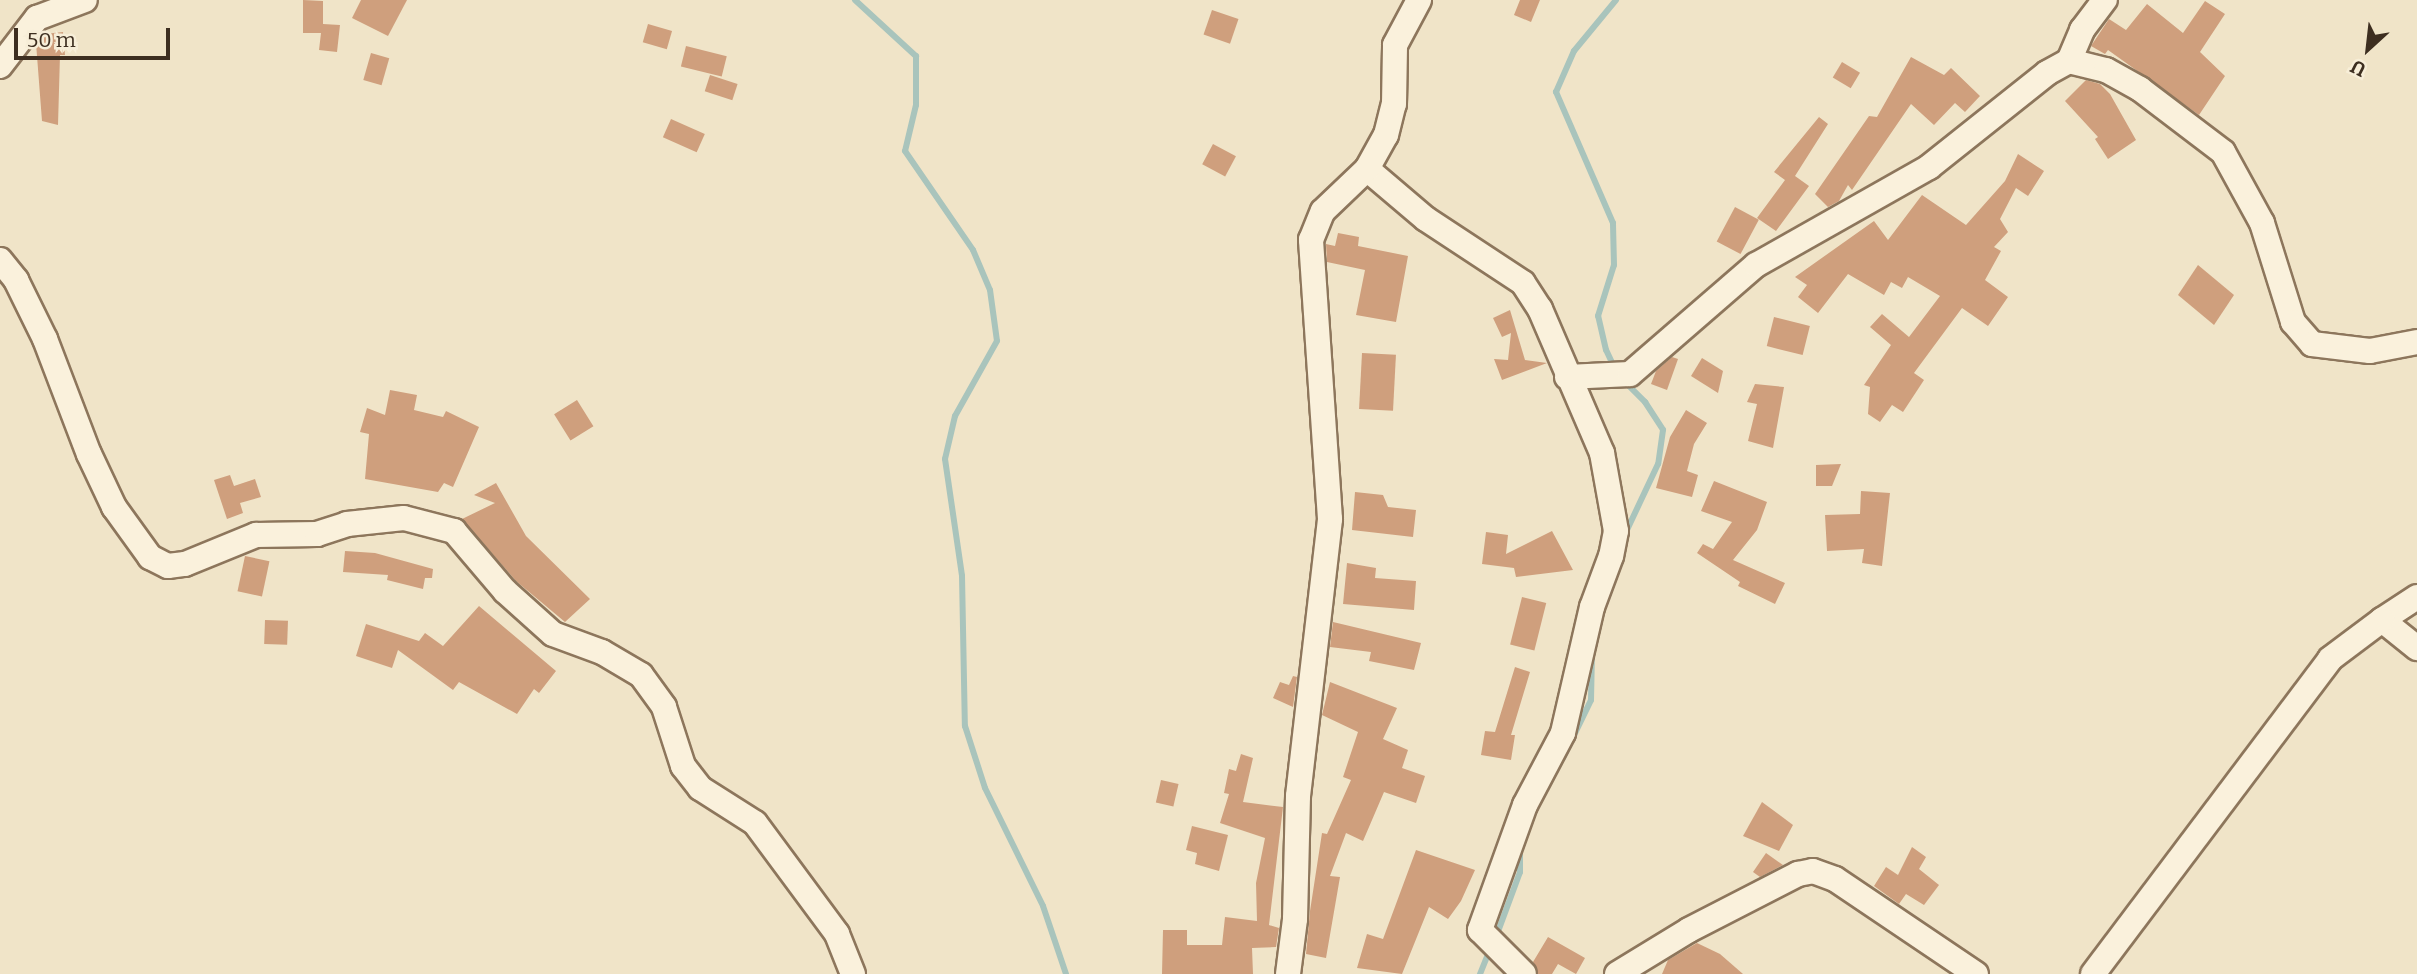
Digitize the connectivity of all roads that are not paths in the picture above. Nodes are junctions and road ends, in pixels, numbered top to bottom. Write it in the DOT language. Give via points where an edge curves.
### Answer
graph roads {
  1 [pos="85,0"];
  2 [pos="1419,0"];
  3 [pos="2105,0"];
  4 [pos="2069,61"];
  5 [pos="0,66"];
  6 [pos="1367,169"];
  7 [pos="0,260"];
  8 [pos="2417,342"];
  9 [pos="1567,377"];
  10 [pos="2417,597"];
  11 [pos="2382,620"];
  12 [pos="2417,648"];
  13 [pos="1517,966"];
  14 [pos="853,974"];
  15 [pos="1288,974"];
  16 [pos="1617,974"];
  17 [pos="1976,974"];
  18 [pos="2093,974"];
  1 -- 5 [label="street" via="37,18"];
  2 -- 6 [label="street" via="1395,45 1394,104 1386,135"];
  3 -- 4 [label="street" via="2082,30"];
  4 -- 8 [label="street" via="2106,70 2140,89 2223,152 2262,223 2292,322 2312,344 2332,350 2370,351"];
  4 -- 9 [label="street" via="2047,73 1929,167 1756,265 1630,374"];
  6 -- 9 [label="street" via="1426,219 1523,283 1540,309"];
  6 -- 15 [label="street" via="1324,211 1311,240 1329,519 1298,796 1295,919"];
  7 -- 14 [label="street" via="16,280 45,338 114,508 150,557 167,566 185,564 256,535 317,534 347,524 404,518 454,530 506,591 553,634 603,652 641,675 664,707 683,766 700,788 755,823 837,934"];
  9 -- 13 [label="street" via="1602,453 1616,531 1592,607 1563,733 1525,805 1482,921 1480,930"];
  10 -- 11 [label="street"];
  11 -- 12 [label="street"];
  11 -- 18 [label="street" via="2330,659"];
  16 -- 17 [label="street" via="1701,923 1798,874 1813,871 1835,879"];
}
